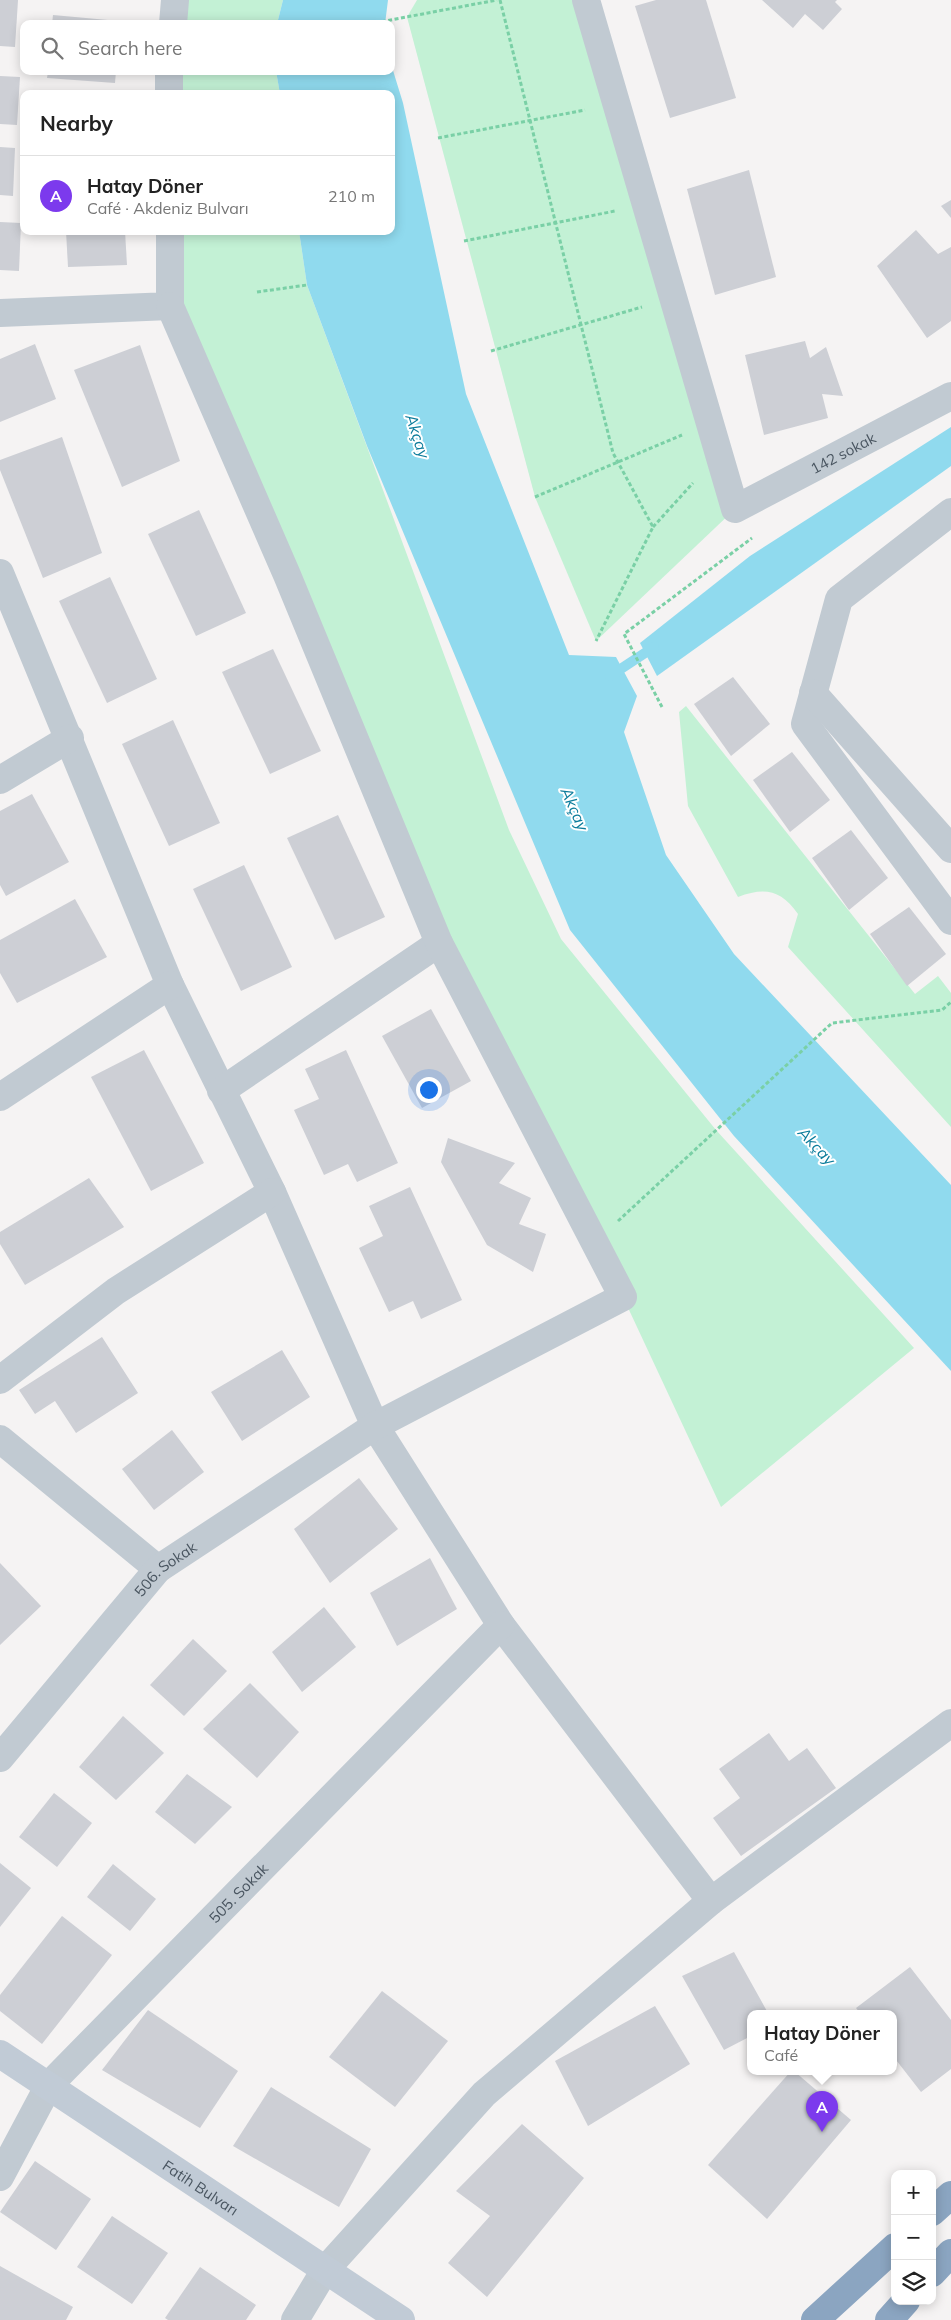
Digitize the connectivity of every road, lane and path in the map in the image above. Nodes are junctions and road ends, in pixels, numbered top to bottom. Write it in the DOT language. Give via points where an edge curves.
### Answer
graph roads {
  1 [pos="175,0"];
  2 [pos="499,0"];
  3 [pos="586,0"];
  4 [pos="173,20"];
  5 [pos="391,20"];
  6 [pos="170,75"];
  7 [pos="170,90"];
  8 [pos="617,104"];
  9 [pos="530,121"];
  10 [pos="438,138"];
  11 [pos="647,205"];
  12 [pos="556,223"];
  13 [pos="170,235"];
  14 [pos="464,241"];
  15 [pos="307,285"];
  16 [pos="257,292"];
  17 [pos="674,297"];
  18 [pos="170,306"];
  19 [pos="0,313"];
  20 [pos="582,325"];
  21 [pos="491,351"];
  22 [pos="951,396"];
  23 [pos="710,423"];
  24 [pos="720,455"];
  25 [pos="618,462"];
  26 [pos="535,497"];
  27 [pos="951,512"];
  28 [pos="653,527"];
  29 [pos="0,573"];
  30 [pos="624,634"];
  31 [pos="596,641"];
  32 [pos="814,693"];
  33 [pos="662,707"];
  34 [pos="70,738"];
  35 [pos="0,780"];
  36 [pos="951,850"];
  37 [pos="951,921"];
  38 [pos="439,943"];
  39 [pos="170,985"];
  40 [pos="951,1002"];
  41 [pos="221,1091"];
  42 [pos="0,1097"];
  43 [pos="272,1192"];
  44 [pos="595,1242"];
  45 [pos="0,1380"];
  46 [pos="375,1426"];
  47 [pos="0,1439"];
  48 [pos="158,1569"];
  49 [pos="501,1625"];
  50 [pos="951,1723"];
  51 [pos="0,1758"];
  52 [pos="711,1901"];
  53 [pos="0,2054"];
  54 [pos="49,2085"];
  55 [pos="0,2177"];
  56 [pos="951,2195"];
  57 [pos="936,2208"];
  58 [pos="891,2251"];
  59 [pos="951,2252"];
  60 [pos="936,2269"];
  61 [pos="325,2270"];
  62 [pos="902,2305"];
  63 [pos="295,2320"];
  64 [pos="402,2320"];
  65 [pos="815,2320"];
  66 [pos="889,2320"];
  1 -- 4 [label="street"];
  2 -- 5 [label="path"];
  2 -- 9 [label="path"];
  3 -- 8 [label="street"];
  6 -- 7 [label="street"];
  8 -- 9 [label="path"];
  8 -- 11 [label="street"];
  9 -- 10 [label="path"];
  9 -- 12 [label="path"];
  11 -- 12 [label="path"];
  11 -- 17 [label="street"];
  12 -- 14 [label="path"];
  12 -- 20 [label="path"];
  13 -- 18 [label="street"];
  15 -- 16 [label="path"];
  17 -- 20 [label="path"];
  17 -- 23 [label="street"];
  18 -- 19 [label="street"];
  18 -- 38 [label="street" via="287,575"];
  20 -- 21 [label="path"];
  20 -- 25 [label="path"];
  22 -- 24 [label="street, 142 sokak" via="735,509"];
  23 -- 24 [label="street"];
  23 -- 25 [label="path"];
  24 -- 28 [label="path"];
  25 -- 26 [label="path"];
  25 -- 28 [label="path"];
  27 -- 32 [label="street" via="839,599"];
  28 -- 31 [label="path"];
  29 -- 34 [label="street"];
  30 -- 33 [label="path"];
  32 -- 36 [label="street"];
  32 -- 37 [label="street" via="804,724"];
  34 -- 35 [label="street"];
  34 -- 39 [label="street"];
  38 -- 41 [label="street"];
  38 -- 44 [label="street"];
  39 -- 41 [label="street"];
  39 -- 42 [label="street"];
  40 -- 44 [label="path" via="942,1010 832,1023"];
  41 -- 43 [label="street"];
  43 -- 45 [label="street" via="116,1291"];
  43 -- 46 [label="street"];
  44 -- 46 [label="street, 506. Sokak" via="623,1297"];
  46 -- 48 [label="street, 506. Sokak"];
  46 -- 49 [label="street"];
  47 -- 48 [label="street"];
  48 -- 51 [label="street, 506. Sokak"];
  49 -- 52 [label="street"];
  49 -- 54 [label="street, 505. Sokak"];
  50 -- 52 [label="street"];
  52 -- 61 [label="street" via="484,2094"];
  53 -- 54 [label="street, Fatih Bulvarı"];
  54 -- 55 [label="street, 505. Sokak"];
  54 -- 61 [label="street, Fatih Bulvarı"];
  56 -- 57 [label="highway"];
  58 -- 65 [label="highway"];
  59 -- 60 [label="highway"];
  61 -- 63 [label="street"];
  61 -- 64 [label="street, Fatih Bulvarı"];
  62 -- 66 [label="highway"];
}
